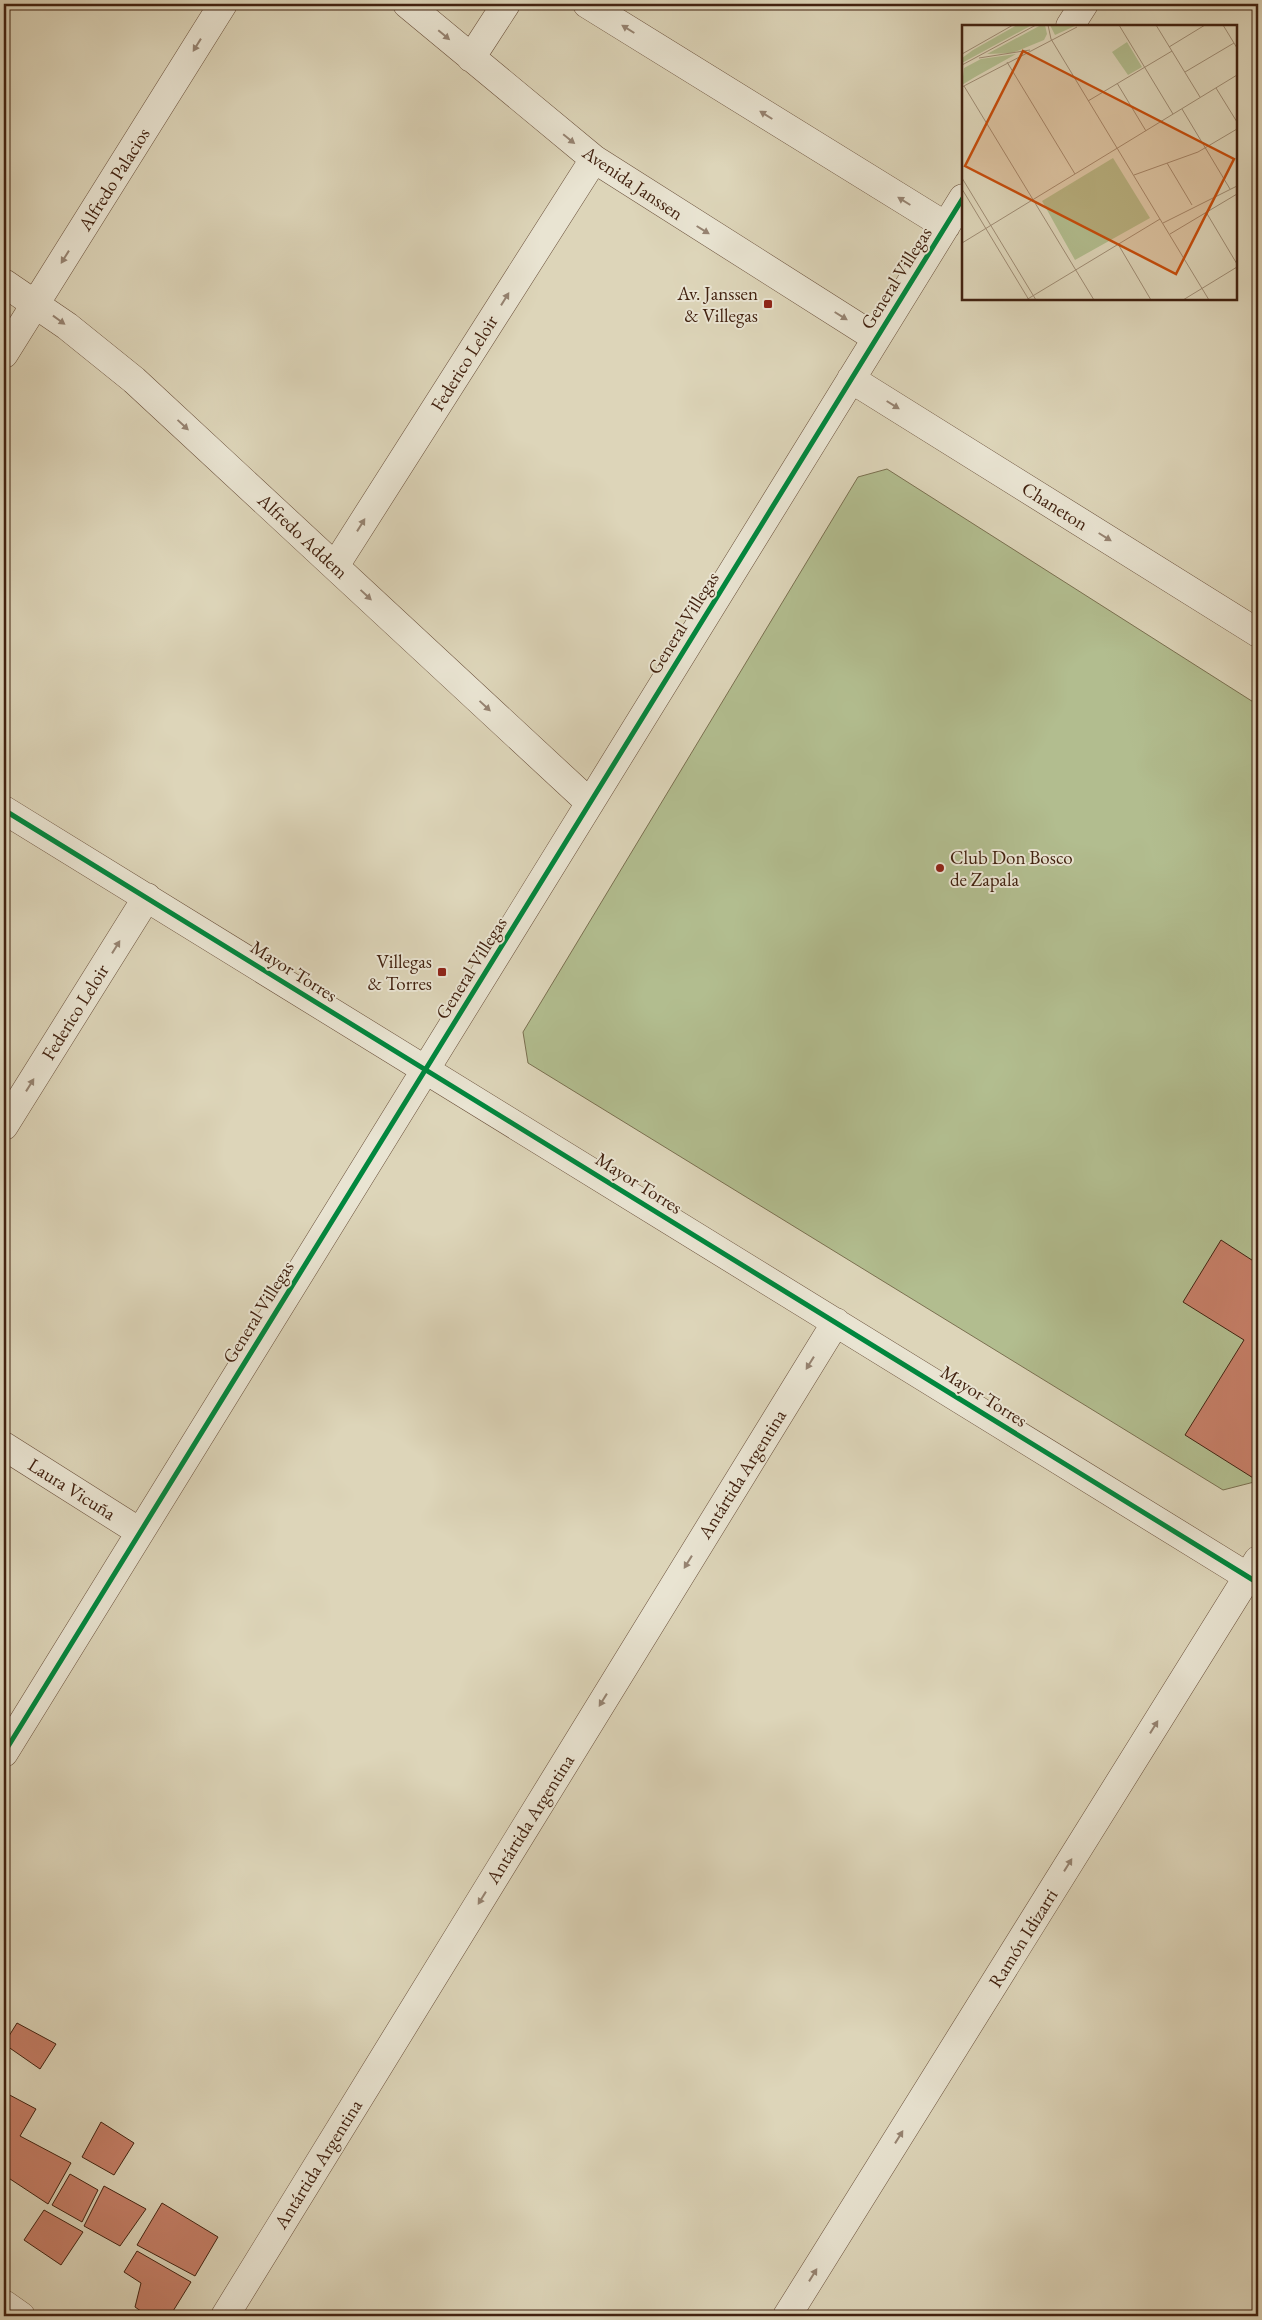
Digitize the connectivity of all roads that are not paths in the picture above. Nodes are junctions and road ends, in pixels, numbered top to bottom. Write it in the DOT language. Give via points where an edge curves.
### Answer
graph roads {
  1 [pos="223,4"];
  2 [pos="407,4"];
  3 [pos="506,4"];
  4 [pos="1084,4"];
  5 [pos="590,5"];
  6 [pos="1071,25"];
  7 [pos="471,58"];
  8 [pos="594,159"];
  9 [pos="962,200"];
  10 [pos="946,226"];
  11 [pos="4,283"];
  12 [pos="35,303"];
  13 [pos="876,338"];
  14 [pos="4,354"];
  15 [pos="851,379"];
  16 [pos="335,566"];
  17 [pos="1258,633"];
  18 [pos="590,803"];
  19 [pos="4,810"];
  20 [pos="147,897"];
  21 [pos="426,1070"];
  22 [pos="4,1126"];
  23 [pos="836,1322"];
  24 [pos="4,1446"];
  25 [pos="140,1532"];
  26 [pos="1255,1573"];
  27 [pos="4,1753"];
  28 [pos="4,2304"];
  29 [pos="21,2316"];
  30 [pos="225,2316"];
  31 [pos="787,2316"];
  1 -- 12 [label="street, Alfredo Palacios, one-way"];
  2 -- 7 [label="street, Avenida Janssen, one-way"];
  3 -- 7 [label="street"];
  4 -- 6 [label="street"];
  10 -- 5 [label="street, one-way"];
  7 -- 8 [label="street, Avenida Janssen, one-way"];
  8 -- 13 [label="street, Avenida Janssen, one-way"];
  16 -- 8 [label="street, Federico Leloir, one-way"];
  9 -- 10 [label="street, General Villegas"];
  10 -- 13 [label="street, General Villegas"];
  11 -- 12 [label="street, Alfredo Addem"];
  12 -- 14 [label="street, Alfredo Palacios"];
  12 -- 16 [label="street, Alfredo Addem, one-way" via="134,380"];
  13 -- 15 [label="street, General Villegas"];
  15 -- 17 [label="street, Chaneton, one-way"];
  15 -- 18 [label="street, General Villegas"];
  16 -- 18 [label="street, Alfredo Addem, one-way"];
  18 -- 21 [label="street, General Villegas"];
  19 -- 20 [label="street, Mayor Torres"];
  20 -- 21 [label="street, Mayor Torres"];
  22 -- 20 [label="street, Federico Leloir, one-way"];
  21 -- 23 [label="street, Mayor Torres"];
  21 -- 25 [label="street, General Villegas"];
  23 -- 26 [label="street, Mayor Torres"];
  23 -- 30 [label="street, Antártida Argentina, one-way"];
  24 -- 25 [label="street, Laura Vicuña"];
  25 -- 27 [label="street, General Villegas"];
  31 -- 26 [label="street, Ramón Idizarri, one-way"];
  28 -- 29 [label="street"];
}
